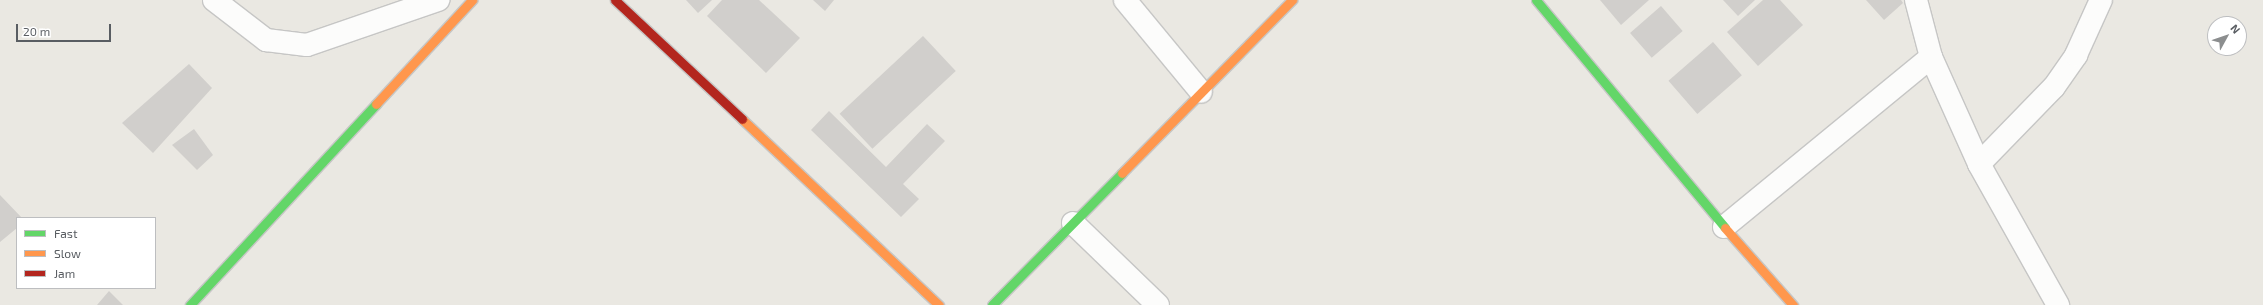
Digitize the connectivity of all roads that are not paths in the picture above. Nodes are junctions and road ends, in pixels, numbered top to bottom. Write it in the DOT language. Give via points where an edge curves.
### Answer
graph roads {
  1 [pos="214,0"];
  2 [pos="438,0"];
  3 [pos="472,0"];
  4 [pos="615,0"];
  5 [pos="1125,0"];
  6 [pos="1292,0"];
  7 [pos="1536,0"];
  8 [pos="1916,0"];
  9 [pos="2101,0"];
  10 [pos="1930,58"];
  11 [pos="1202,92"];
  12 [pos="1978,164"];
  13 [pos="1073,223"];
  14 [pos="1724,227"];
  15 [pos="190,305"];
  16 [pos="939,305"];
  17 [pos="992,305"];
  18 [pos="1158,305"];
  19 [pos="1794,305"];
  20 [pos="2058,305"];
  1 -- 2 [label="street" via="266,40 307,45"];
  3 -- 15 [label="street"];
  4 -- 16 [label="street"];
  5 -- 11 [label="street"];
  6 -- 11 [label="street"];
  7 -- 14 [label="street"];
  8 -- 10 [label="street"];
  9 -- 12 [label="street" via="2076,55 2054,87"];
  10 -- 12 [label="street"];
  10 -- 14 [label="street"];
  11 -- 13 [label="street"];
  12 -- 20 [label="street"];
  13 -- 17 [label="street"];
  13 -- 18 [label="street"];
  14 -- 19 [label="street"];
}
